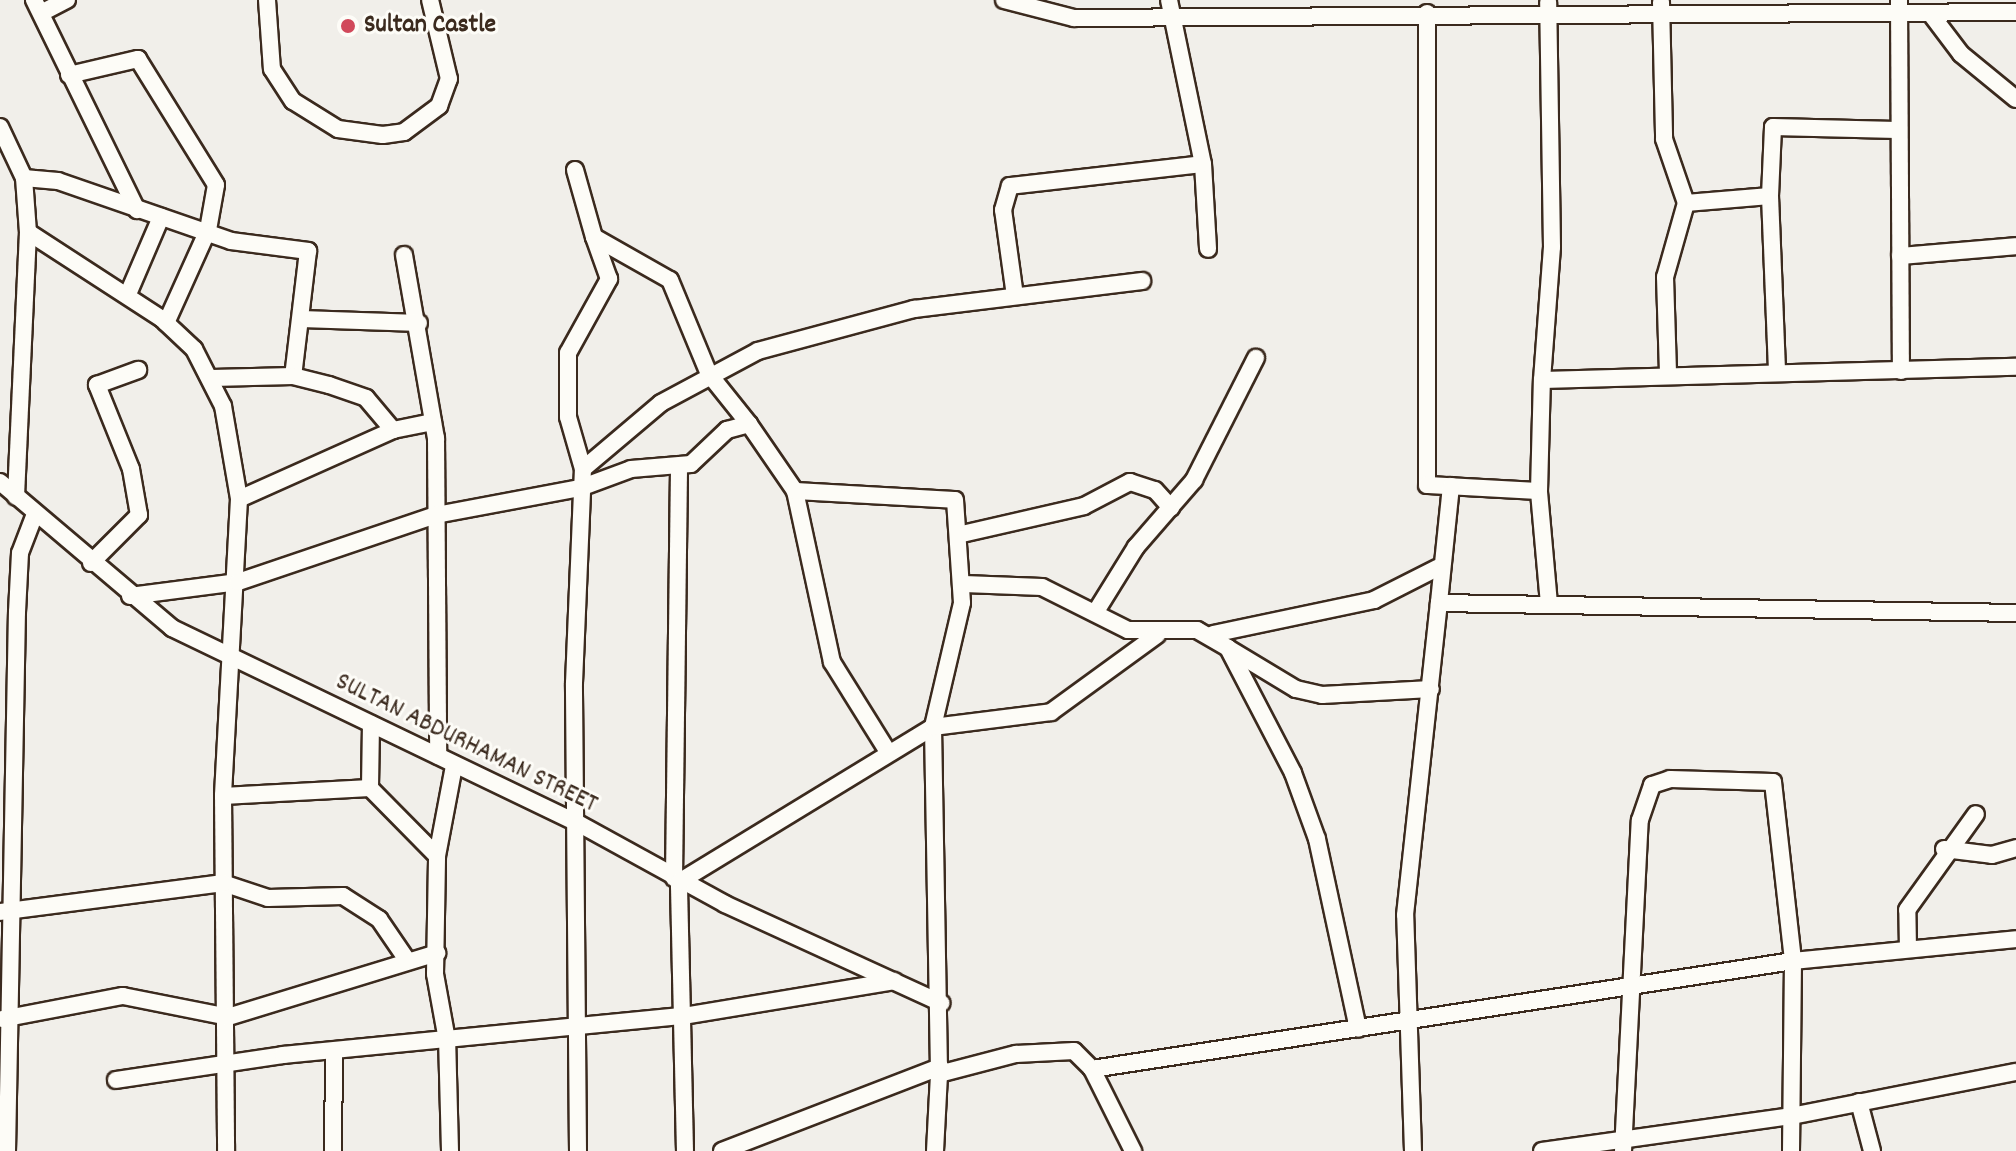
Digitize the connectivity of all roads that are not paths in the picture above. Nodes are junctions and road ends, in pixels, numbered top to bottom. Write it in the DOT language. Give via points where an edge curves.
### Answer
graph roads {
  1 [pos="67,0"];
  2 [pos="267,0"];
  3 [pos="430,0"];
  4 [pos="1004,0"];
  5 [pos="1548,5"];
  6 [pos="1661,5"];
  7 [pos="38,6"];
  8 [pos="1899,6"];
  9 [pos="1376,7"];
  10 [pos="1171,8"];
  11 [pos="2016,12"];
  12 [pos="1427,13"];
  13 [pos="1930,13"];
  14 [pos="69,75"];
  15 [pos="2016,99"];
  16 [pos="0,127"];
  17 [pos="1897,130"];
  18 [pos="1203,164"];
  19 [pos="575,170"];
  20 [pos="24,178"];
  21 [pos="1770,196"];
  22 [pos="1686,203"];
  23 [pos="137,210"];
  24 [pos="161,217"];
  25 [pos="208,230"];
  26 [pos="28,232"];
  27 [pos="594,237"];
  28 [pos="2016,246"];
  29 [pos="1208,249"];
  30 [pos="404,255"];
  31 [pos="1900,256"];
  32 [pos="1142,281"];
  33 [pos="128,294"];
  34 [pos="1015,296"];
  35 [pos="302,319"];
  36 [pos="166,323"];
  37 [pos="419,323"];
  38 [pos="1256,358"];
  39 [pos="2016,367"];
  40 [pos="138,370"];
  41 [pos="1777,371"];
  42 [pos="1901,371"];
  43 [pos="709,374"];
  44 [pos="1668,374"];
  45 [pos="293,376"];
  46 [pos="212,378"];
  47 [pos="1542,380"];
  48 [pos="433,422"];
  49 [pos="749,424"];
  50 [pos="393,430"];
  51 [pos="679,466"];
  52 [pos="583,469"];
  53 [pos="0,482"];
  54 [pos="1451,486"];
  55 [pos="580,488"];
  56 [pos="795,491"];
  57 [pos="1539,491"];
  58 [pos="16,497"];
  59 [pos="239,499"];
  60 [pos="1171,508"];
  61 [pos="436,515"];
  62 [pos="34,517"];
  63 [pos="962,534"];
  64 [pos="91,563"];
  65 [pos="1437,568"];
  66 [pos="238,582"];
  67 [pos="964,584"];
  68 [pos="130,596"];
  69 [pos="1439,603"];
  70 [pos="1549,604"];
  71 [pos="0,606"];
  72 [pos="17,612"];
  73 [pos="1095,613"];
  74 [pos="2016,613"];
  75 [pos="1213,634"];
  76 [pos="1157,635"];
  77 [pos="1228,648"];
  78 [pos="235,655"];
  79 [pos="1431,689"];
  80 [pos="371,724"];
  81 [pos="933,727"];
  82 [pos="888,752"];
  83 [pos="438,756"];
  84 [pos="454,766"];
  85 [pos="370,788"];
  86 [pos="223,796"];
  87 [pos="7,805"];
  88 [pos="1976,814"];
  89 [pos="576,822"];
  90 [pos="2016,848"];
  91 [pos="1944,849"];
  92 [pos="437,856"];
  93 [pos="677,880"];
  94 [pos="223,883"];
  95 [pos="6,912"];
  96 [pos="2016,939"];
  97 [pos="1908,949"];
  98 [pos="437,953"];
  99 [pos="407,960"];
  100 [pos="1793,961"];
  101 [pos="895,981"];
  102 [pos="1630,986"];
  103 [pos="941,1003"];
  104 [pos="683,1016"];
  105 [pos="228,1017"];
  106 [pos="4,1018"];
  107 [pos="1412,1021"];
  108 [pos="578,1028"];
  109 [pos="1358,1029"];
  110 [pos="447,1040"];
  111 [pos="334,1051"];
  112 [pos="228,1063"];
  113 [pos="1092,1069"];
  114 [pos="940,1071"];
  115 [pos="2016,1072"];
  116 [pos="116,1080"];
  117 [pos="1859,1102"];
  118 [pos="1791,1116"];
  119 [pos="1623,1146"];
  120 [pos="7,1151"];
  121 [pos="226,1151"];
  122 [pos="333,1151"];
  123 [pos="450,1151"];
  124 [pos="578,1151"];
  125 [pos="685,1151"];
  126 [pos="722,1151"];
  127 [pos="935,1151"];
  128 [pos="1133,1151"];
  129 [pos="1413,1151"];
  130 [pos="1542,1151"];
  131 [pos="1791,1151"];
  132 [pos="1872,1151"];
  1 -- 7 [label="street"];
  2 -- 3 [label="street" via="272,69 293,101 338,129 383,135 425,120 449,79"];
  4 -- 10 [label="street" via="1074,18"];
  5 -- 6 [label="street"];
  5 -- 12 [label="street"];
  5 -- 47 [label="street" via="1552,247"];
  6 -- 8 [label="street"];
  6 -- 22 [label="street" via="1664,139"];
  7 -- 14 [label="street"];
  8 -- 13 [label="street"];
  8 -- 17 [label="street"];
  9 -- 10 [label="street"];
  9 -- 12 [label="street"];
  10 -- 18 [label="street"];
  11 -- 13 [label="street"];
  12 -- 54 [label="street" via="1427,485"];
  13 -- 15 [label="street" via="1961,54"];
  14 -- 23 [label="street"];
  14 -- 25 [label="street" via="127,58 144,64 216,185"];
  16 -- 20 [label="street"];
  17 -- 21 [label="street" via="1773,127"];
  17 -- 31 [label="street"];
  18 -- 29 [label="street"];
  18 -- 34 [label="street" via="1010,186 1003,210"];
  19 -- 27 [label="street"];
  20 -- 23 [label="street" via="58,181"];
  20 -- 26 [label="street"];
  21 -- 22 [label="street"];
  21 -- 41 [label="street"];
  22 -- 44 [label="street" via="1665,277"];
  23 -- 24 [label="street"];
  24 -- 25 [label="street"];
  24 -- 33 [label="street"];
  25 -- 35 [label="street" via="251,245 308,251"];
  25 -- 36 [label="street"];
  26 -- 33 [label="street"];
  26 -- 58 [label="street"];
  27 -- 43 [label="street" via="670,280"];
  27 -- 52 [label="street" via="609,279 568,353 568,417"];
  28 -- 31 [label="street"];
  30 -- 37 [label="street" via="407,294"];
  31 -- 42 [label="street"];
  32 -- 34 [label="street"];
  33 -- 36 [label="street"];
  34 -- 43 [label="street" via="845,325"];
  35 -- 37 [label="street"];
  35 -- 45 [label="street"];
  36 -- 46 [label="street"];
  37 -- 48 [label="street"];
  38 -- 60 [label="street" via="1194,480"];
  39 -- 42 [label="street"];
  40 -- 64 [label="street" via="97,385 131,469 139,515 124,538"];
  41 -- 42 [label="street"];
  41 -- 44 [label="street"];
  43 -- 49 [label="street"];
  43 -- 52 [label="street" via="661,403"];
  44 -- 47 [label="street"];
  45 -- 46 [label="street"];
  45 -- 50 [label="street" via="366,398"];
  46 -- 59 [label="street"];
  47 -- 57 [label="street"];
  48 -- 50 [label="street"];
  48 -- 61 [label="street"];
  49 -- 51 [label="street" via="727,430"];
  49 -- 56 [label="street"];
  50 -- 59 [label="street"];
  51 -- 55 [label="street" via="631,469"];
  51 -- 93 [label="street"];
  52 -- 55 [label="street"];
  53 -- 58 [label="street, SULTAN ABDURHAMAN STREET"];
  54 -- 57 [label="street"];
  54 -- 65 [label="street"];
  55 -- 61 [label="street"];
  55 -- 89 [label="street"];
  56 -- 63 [label="street" via="942,496 955,500"];
  56 -- 82 [label="street" via="832,662"];
  57 -- 70 [label="street"];
  58 -- 62 [label="street, SULTAN ABDURHAMAN STREET"];
  59 -- 66 [label="street"];
  60 -- 63 [label="street" via="1155,490 1130,482 1084,506"];
  60 -- 73 [label="street"];
  61 -- 66 [label="street"];
  61 -- 83 [label="street"];
  62 -- 64 [label="street, SULTAN ABDURHAMAN STREET"];
  62 -- 72 [label="street" via="20,553"];
  63 -- 67 [label="street"];
  64 -- 68 [label="street, SULTAN ABDURHAMAN STREET"];
  65 -- 69 [label="street"];
  65 -- 75 [label="street" via="1374,600"];
  66 -- 68 [label="street"];
  66 -- 78 [label="street"];
  67 -- 73 [label="street" via="1042,587"];
  67 -- 81 [label="street"];
  68 -- 78 [label="street, SULTAN ABDURHAMAN STREET" via="172,628"];
  69 -- 70 [label="street"];
  69 -- 79 [label="street"];
  70 -- 74 [label="street"];
  71 -- 72 [label="street"];
  72 -- 87 [label="street"];
  73 -- 76 [label="street"];
  75 -- 76 [label="street"];
  75 -- 77 [label="street"];
  76 -- 81 [label="street" via="1051,712"];
  77 -- 79 [label="street" via="1296,689 1322,695"];
  77 -- 109 [label="street" via="1293,773 1317,839"];
  78 -- 80 [label="street, SULTAN ABDURHAMAN STREET"];
  78 -- 86 [label="street"];
  79 -- 107 [label="street" via="1405,915"];
  80 -- 83 [label="street, SULTAN ABDURHAMAN STREET"];
  80 -- 85 [label="street"];
  81 -- 82 [label="street"];
  81 -- 103 [label="street"];
  82 -- 93 [label="street"];
  83 -- 84 [label="street, SULTAN ABDURHAMAN STREET"];
  84 -- 89 [label="street, SULTAN ABDURHAMAN STREET"];
  84 -- 92 [label="street"];
  85 -- 86 [label="street"];
  85 -- 92 [label="street"];
  86 -- 94 [label="street"];
  87 -- 95 [label="street"];
  88 -- 91 [label="street"];
  89 -- 93 [label="street, SULTAN ABDURHAMAN STREET"];
  89 -- 108 [label="street"];
  90 -- 91 [label="street" via="1992,855"];
  91 -- 97 [label="street" via="1907,910"];
  92 -- 98 [label="street"];
  93 -- 101 [label="street, SULTAN ABDURHAMAN STREET"];
  93 -- 104 [label="street"];
  94 -- 95 [label="street"];
  94 -- 99 [label="street" via="268,898 343,896 379,919"];
  94 -- 105 [label="street"];
  95 -- 106 [label="street"];
  96 -- 97 [label="street"];
  97 -- 100 [label="street"];
  98 -- 99 [label="street"];
  98 -- 110 [label="street"];
  99 -- 105 [label="street"];
  100 -- 102 [label="street"];
  100 -- 102 [label="street" via="1773,782 1670,779 1652,785 1643,799"];
  100 -- 118 [label="street"];
  101 -- 103 [label="street, SULTAN ABDURHAMAN STREET"];
  101 -- 104 [label="street"];
  102 -- 107 [label="street"];
  102 -- 119 [label="street"];
  103 -- 114 [label="street"];
  104 -- 108 [label="street"];
  104 -- 125 [label="street"];
  105 -- 106 [label="street" via="123,996"];
  105 -- 112 [label="street"];
  106 -- 120 [label="street"];
  107 -- 109 [label="street"];
  107 -- 129 [label="street"];
  108 -- 110 [label="street"];
  108 -- 124 [label="street"];
  109 -- 113 [label="street"];
  110 -- 111 [label="street"];
  110 -- 123 [label="street"];
  111 -- 112 [label="street"];
  111 -- 122 [label="street"];
  112 -- 116 [label="street"];
  112 -- 121 [label="street"];
  113 -- 114 [label="street" via="1074,1051 1016,1054"];
  113 -- 128 [label="street"];
  114 -- 126 [label="street"];
  114 -- 127 [label="street"];
  115 -- 117 [label="street"];
  117 -- 118 [label="street"];
  117 -- 132 [label="street"];
  118 -- 119 [label="street"];
  118 -- 131 [label="street"];
  119 -- 130 [label="street"];
}
